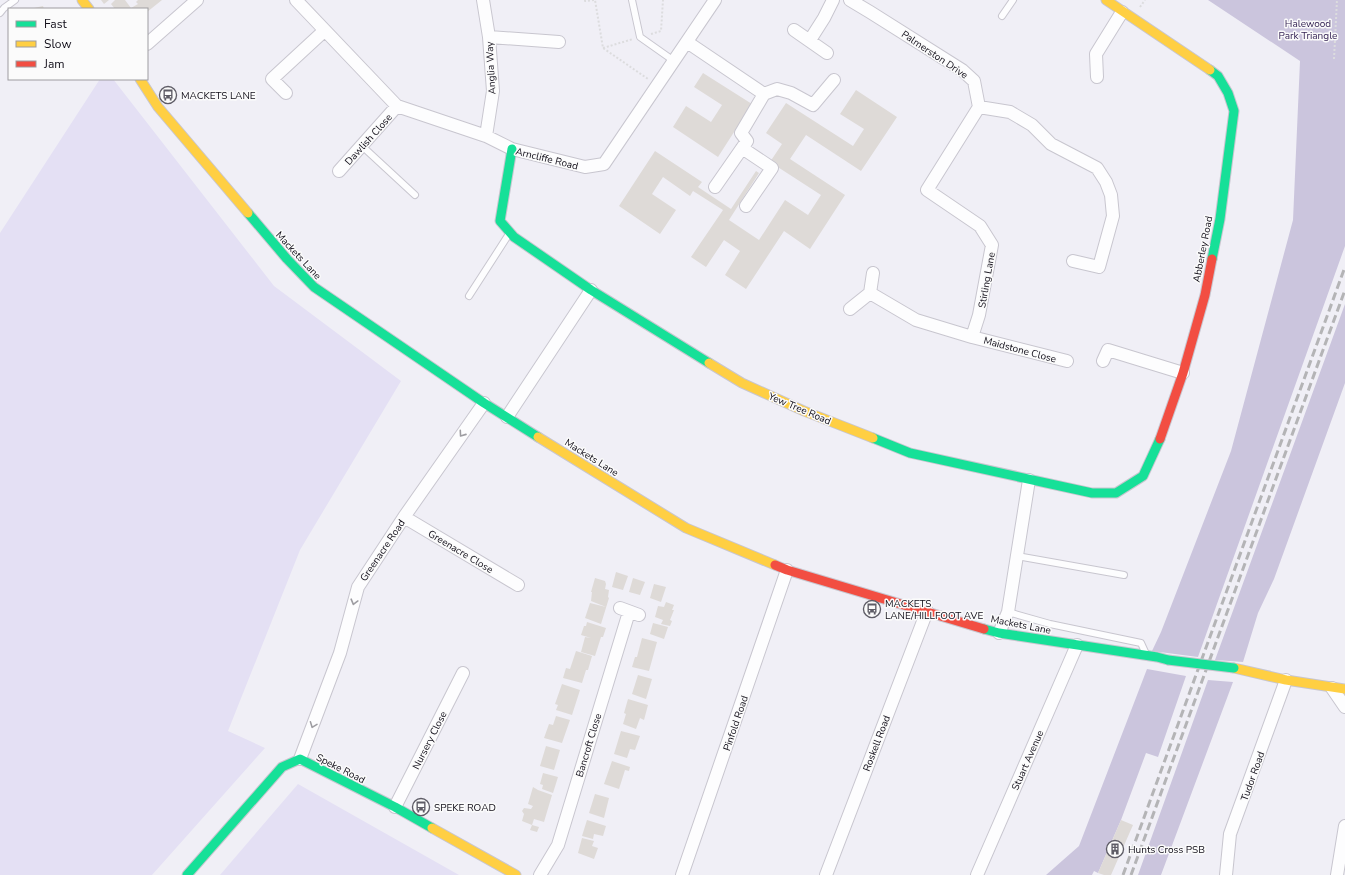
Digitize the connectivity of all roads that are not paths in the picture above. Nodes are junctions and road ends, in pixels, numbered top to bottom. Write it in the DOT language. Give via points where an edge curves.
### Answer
graph roads {
  1 [pos="15,0"];
  2 [pos="82,0"];
  3 [pos="197,0"];
  4 [pos="296,0"];
  5 [pos="483,0"];
  6 [pos="632,0"];
  7 [pos="715,0"];
  8 [pos="833,0"];
  9 [pos="850,0"];
  10 [pos="1013,0"];
  11 [pos="1106,0"];
  12 [pos="88,8"];
  13 [pos="1122,12"];
  14 [pos="0,13"];
  15 [pos="1002,16"];
  16 [pos="794,30"];
  17 [pos="324,31"];
  18 [pos="489,38"];
  19 [pos="810,40"];
  20 [pos="559,42"];
  21 [pos="687,42"];
  22 [pos="148,43"];
  23 [pos="827,53"];
  24 [pos="674,61"];
  25 [pos="1097,78"];
  26 [pos="141,80"];
  27 [pos="834,80"];
  28 [pos="286,93"];
  29 [pos="764,94"];
  30 [pos="397,106"];
  31 [pos="979,107"];
  32 [pos="486,136"];
  33 [pos="362,146"];
  34 [pos="742,148"];
  35 [pos="512,149"];
  36 [pos="339,171"];
  37 [pos="715,187"];
  38 [pos="415,195"];
  39 [pos="746,206"];
  40 [pos="510,233"];
  41 [pos="1073,261"];
  42 [pos="873,273"];
  43 [pos="591,290"];
  44 [pos="870,293"];
  45 [pos="469,296"];
  46 [pos="850,309"];
  47 [pos="972,337"];
  48 [pos="1067,361"];
  49 [pos="1103,361"];
  50 [pos="1183,373"];
  51 [pos="484,402"];
  52 [pos="507,417"];
  53 [pos="1028,480"];
  54 [pos="1070,488"];
  55 [pos="404,517"];
  56 [pos="1017,556"];
  57 [pos="787,570"];
  58 [pos="1124,575"];
  59 [pos="518,585"];
  60 [pos="629,612"];
  61 [pos="927,612"];
  62 [pos="1008,612"];
  63 [pos="999,633"];
  64 [pos="1077,645"];
  65 [pos="1147,656"];
  66 [pos="463,673"];
  67 [pos="1286,680"];
  68 [pos="1332,688"];
  69 [pos="1345,689"];
  70 [pos="1345,707"];
  71 [pos="300,760"];
  72 [pos="395,807"];
  73 [pos="1345,826"];
  74 [pos="186,875"];
  75 [pos="516,875"];
  76 [pos="540,875"];
  77 [pos="682,875"];
  78 [pos="826,875"];
  79 [pos="977,875"];
  80 [pos="1226,875"];
  81 [pos="1337,875"];
  1 -- 14 [label="lane"];
  2 -- 12 [label="street"];
  3 -- 22 [label="street"];
  4 -- 17 [label="street, Arncliffe Road"];
  5 -- 18 [label="street, Anglia Way"];
  6 -- 24 [label="lane" via="640,37"];
  7 -- 21 [label="street, Arncliffe Road"];
  8 -- 19 [label="street"];
  9 -- 31 [label="street, Palmerston Drive" via="962,70 974,81"];
  10 -- 15 [label="lane"];
  11 -- 13 [label="street, Abberley Road"];
  13 -- 25 [label="street" via="1096,54"];
  13 -- 50 [label="street, Abberley Road" via="1218,76 1228,93 1234,111 1220,219 1206,287"];
  16 -- 19 [label="street"];
  17 -- 28 [label="street" via="272,79"];
  17 -- 30 [label="street, Arncliffe Road"];
  18 -- 20 [label="street"];
  18 -- 32 [label="street, Anglia Way" via="493,91"];
  19 -- 23 [label="street"];
  21 -- 24 [label="street, Arncliffe Road"];
  21 -- 29 [label="street"];
  24 -- 35 [label="street, Arncliffe Road" via="604,164 585,167"];
  26 -- 51 [label="street, Mackets Lane" via="158,107 286,259 314,287"];
  27 -- 29 [label="street" via="812,105 791,93 777,89"];
  29 -- 34 [label="street" via="741,133 747,141"];
  30 -- 32 [label="street, Arncliffe Road"];
  30 -- 33 [label="street, Dawlish Close"];
  31 -- 41 [label="street" via="1010,112 1032,125 1051,144 1097,168 1106,182 1111,196 1113,216 1099,267"];
  31 -- 47 [label="street, Stirling Lane" via="927,190 980,226 992,245 980,315"];
  32 -- 35 [label="street, Arncliffe Road"];
  33 -- 36 [label="street, Dawlish Close"];
  33 -- 38 [label="lane"];
  34 -- 37 [label="street"];
  34 -- 39 [label="street" via="772,168"];
  35 -- 40 [label="street, Yew Tree Road" via="500,221"];
  40 -- 43 [label="street, Yew Tree Road"];
  40 -- 45 [label="lane"];
  42 -- 44 [label="street"];
  43 -- 52 [label="street"];
  43 -- 53 [label="street, Yew Tree Road" via="742,383 804,411 910,453"];
  44 -- 46 [label="street"];
  44 -- 47 [label="street" via="916,320"];
  47 -- 48 [label="street, Maidstone Close"];
  49 -- 50 [label="street" via="1108,350"];
  50 -- 54 [label="street, Abberley Road" via="1161,438 1143,476 1116,493 1092,493"];
  51 -- 52 [label="street, Mackets Lane"];
  51 -- 55 [label="street, Greenacre Road, one-way"];
  52 -- 57 [label="street, Mackets Lane" via="686,528"];
  53 -- 54 [label="street, Yew Tree Road"];
  53 -- 56 [label="street"];
  55 -- 59 [label="street, Greenacre Close"];
  55 -- 71 [label="street, Greenacre Road, one-way" via="358,587 340,653"];
  56 -- 58 [label="lane"];
  56 -- 62 [label="street"];
  57 -- 61 [label="street, Mackets Lane"];
  57 -- 77 [label="street, Pinfold Road"];
  60 -- 76 [label="street, Bancroft Close" via="558,845"];
  61 -- 63 [label="street, Mackets Lane"];
  61 -- 78 [label="street, Roskell Road"];
  62 -- 63 [label="street"];
  62 -- 65 [label="lane, Mackets Lane" via="1050,624 1141,643"];
  63 -- 64 [label="street, Mackets Lane"];
  64 -- 65 [label="street, Mackets Lane"];
  64 -- 79 [label="street, Stuart Avenue"];
  65 -- 67 [label="street, Mackets Lane, bridge" via="1234,668"];
  66 -- 72 [label="street, Nursery Close"];
  67 -- 68 [label="street, Mackets Lane"];
  67 -- 80 [label="street, Tudor Road" via="1230,834"];
  68 -- 69 [label="street, Mackets Lane"];
  68 -- 70 [label="street"];
  71 -- 72 [label="street, Speke Road"];
  71 -- 74 [label="street, Speke Road" via="282,767"];
  72 -- 75 [label="street, Speke Road"];
  73 -- 81 [label="street"];
}
